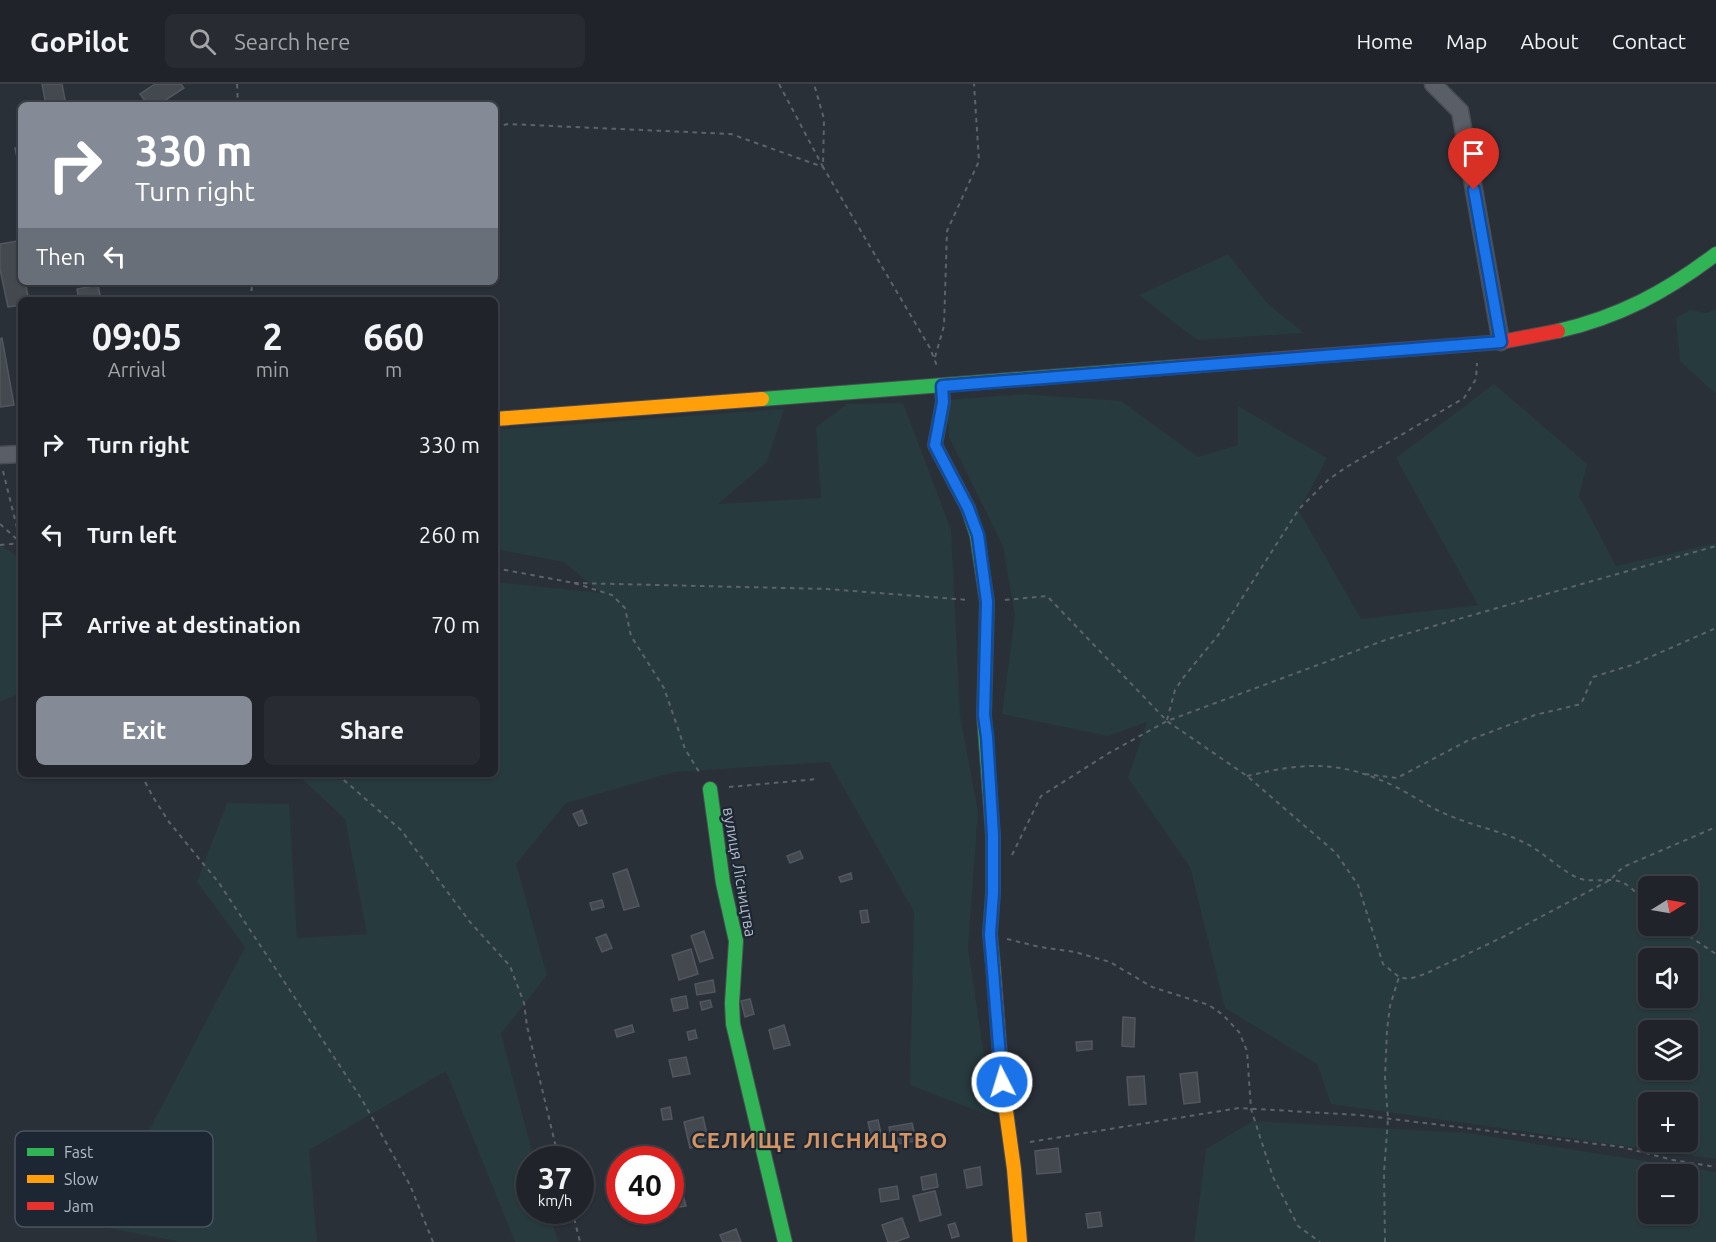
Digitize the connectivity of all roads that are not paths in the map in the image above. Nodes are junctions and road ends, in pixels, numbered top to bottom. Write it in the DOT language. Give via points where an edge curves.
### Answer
graph roads {
  1 [pos="1432,84"];
  2 [pos="1716,255"];
  3 [pos="1501,342"];
  4 [pos="942,386"];
  5 [pos="498,419"];
  6 [pos="18,455"];
  7 [pos="1,461"];
  8 [pos="710,789"];
  9 [pos="785,1242"];
  10 [pos="1020,1242"];
  1 -- 3 [label="street" via="1460,111"];
  2 -- 3 [label="street" via="1642,303 1598,321 1557,333"];
  3 -- 4 [label="street"];
  4 -- 5 [label="street"];
  4 -- 10 [label="street" via="935,445 978,535 987,602 984,715 993,835 990,934"];
  6 -- 7 [label="street"];
  8 -- 9 [label="street, вулиця Лісництва" via="723,883 736,940 733,1024"];
}
